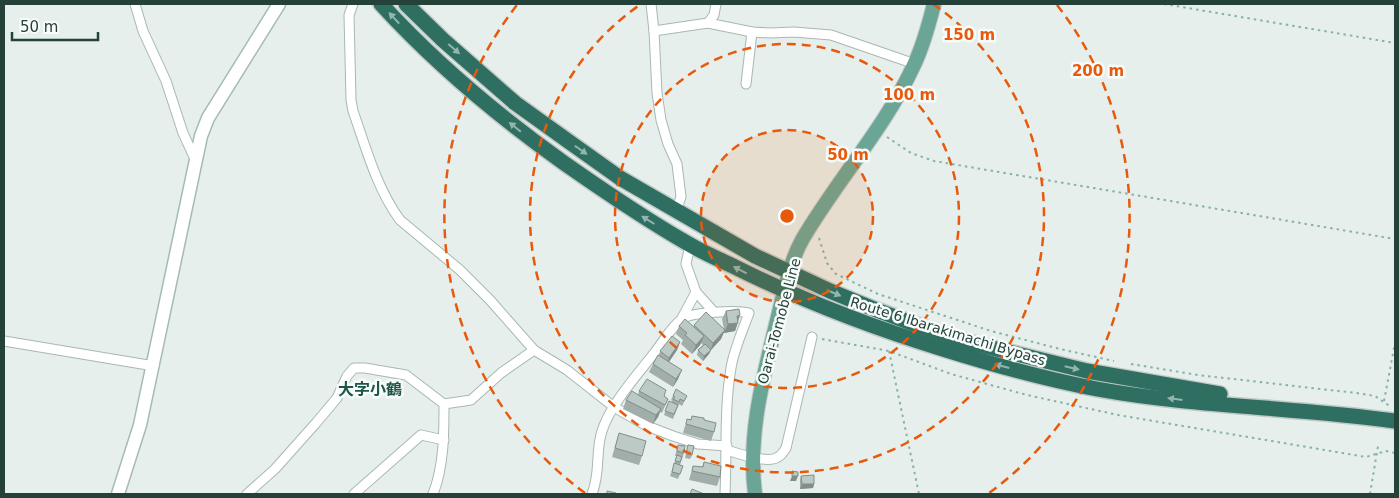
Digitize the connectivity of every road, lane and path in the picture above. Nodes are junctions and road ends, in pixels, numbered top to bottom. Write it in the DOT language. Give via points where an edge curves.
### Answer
graph roads {
  1 [pos="135,4"];
  2 [pos="279,4"];
  3 [pos="353,4"];
  4 [pos="381,4"];
  5 [pos="406,4"];
  6 [pos="651,4"];
  7 [pos="716,4"];
  8 [pos="934,4"];
  9 [pos="1164,4"];
  10 [pos="708,23"];
  11 [pos="654,32"];
  12 [pos="752,32"];
  13 [pos="1395,43"];
  14 [pos="915,64"];
  15 [pos="746,84"];
  16 [pos="876,130"];
  17 [pos="195,159"];
  18 [pos="676,211"];
  19 [pos="814,220"];
  20 [pos="1395,239"];
  21 [pos="690,245"];
  22 [pos="790,272"];
  23 [pos="784,291"];
  24 [pos="696,292"];
  25 [pos="714,312"];
  26 [pos="682,318"];
  27 [pos="812,337"];
  28 [pos="4,341"];
  29 [pos="1395,343"];
  30 [pos="534,350"];
  31 [pos="889,351"];
  32 [pos="1114,361"];
  33 [pos="1124,363"];
  34 [pos="154,366"];
  35 [pos="1384,401"];
  36 [pos="444,404"];
  37 [pos="614,407"];
  38 [pos="1393,416"];
  39 [pos="1362,417"];
  40 [pos="444,440"];
  41 [pos="1378,446"];
  42 [pos="727,448"];
  43 [pos="1395,453"];
  44 [pos="1376,455"];
  45 [pos="753,457"];
  46 [pos="118,494"];
  47 [pos="247,494"];
  48 [pos="354,494"];
  49 [pos="432,494"];
  50 [pos="592,494"];
  51 [pos="725,494"];
  52 [pos="755,494"];
  53 [pos="919,494"];
  54 [pos="1370,494"];
  1 -- 17 [label="street" via="143,32 166,81"];
  2 -- 17 [label="street" via="208,118"];
  3 -- 30 [label="street" via="350,16 351,100 379,182 393,211 460,270"];
  21 -- 4 [label="highway, Route 6 Ibarakimachi Bypass, one-way" via="619,201 486,104"];
  5 -- 18 [label="highway, Route 6 Ibarakimachi Bypass, one-way" via="515,103 620,178"];
  6 -- 11 [label="street"];
  7 -- 10 [label="street"];
  8 -- 14 [label="main road, Oarai-Tomobe Line"];
  9 -- 13 [label="path"];
  10 -- 11 [label="street"];
  10 -- 12 [label="street"];
  11 -- 18 [label="street" via="661,120 677,164 681,197"];
  12 -- 14 [label="street" via="831,36"];
  12 -- 15 [label="street"];
  14 -- 16 [label="main road, Oarai-Tomobe Line"];
  16 -- 19 [label="main road, Oarai-Tomobe Line"];
  16 -- 20 [label="path" via="911,153 934,161"];
  17 -- 34 [label="street"];
  18 -- 22 [label="highway, Route 6 Ibarakimachi Bypass"];
  19 -- 22 [label="main road, Oarai-Tomobe Line" via="796,252"];
  19 -- 32 [label="path" via="817,221 819,242 827,263 836,274 870,290 991,331"];
  23 -- 21 [label="highway, Route 6 Ibarakimachi Bypass, one-way"];
  21 -- 24 [label="street" via="686,264"];
  22 -- 23 [label="main road, Oarai-Tomobe Line"];
  22 -- 39 [label="highway, Route 6 Ibarakimachi Bypass, one-way" via="919,326 1032,358 1087,371"];
  39 -- 23 [label="highway, Route 6 Ibarakimachi Bypass, one-way" via="1180,400 1049,379 882,330"];
  23 -- 45 [label="main road, Oarai-Tomobe Line" via="759,398"];
  24 -- 25 [label="street"];
  24 -- 26 [label="street"];
  25 -- 26 [label="street"];
  25 -- 42 [label="street" via="749,313 731,366 726,414"];
  26 -- 37 [label="street"];
  27 -- 31 [label="path"];
  27 -- 45 [label="street" via="786,448 773,459"];
  28 -- 34 [label="street"];
  29 -- 35 [label="path"];
  30 -- 36 [label="street" via="500,373 471,400"];
  30 -- 37 [label="street" via="567,370"];
  31 -- 44 [label="path" via="960,377 1118,415 1366,456"];
  31 -- 53 [label="path"];
  33 -- 35 [label="path" via="1356,393"];
  34 -- 46 [label="street"];
  35 -- 38 [label="path" via="1390,406"];
  36 -- 40 [label="street"];
  36 -- 47 [label="street" via="406,375 354,368 346,376 337,398 316,423 275,469"];
  37 -- 42 [label="street" via="673,436"];
  37 -- 50 [label="street" via="601,433 597,482"];
  38 -- 39 [label="highway, Route 6 Ibarakimachi Bypass"];
  40 -- 48 [label="street" via="421,435"];
  40 -- 49 [label="street"];
  41 -- 44 [label="path"];
  42 -- 45 [label="street"];
  42 -- 51 [label="street"];
  43 -- 44 [label="path"];
  44 -- 54 [label="path"];
  45 -- 52 [label="main road, Oarai-Tomobe Line"];
}
